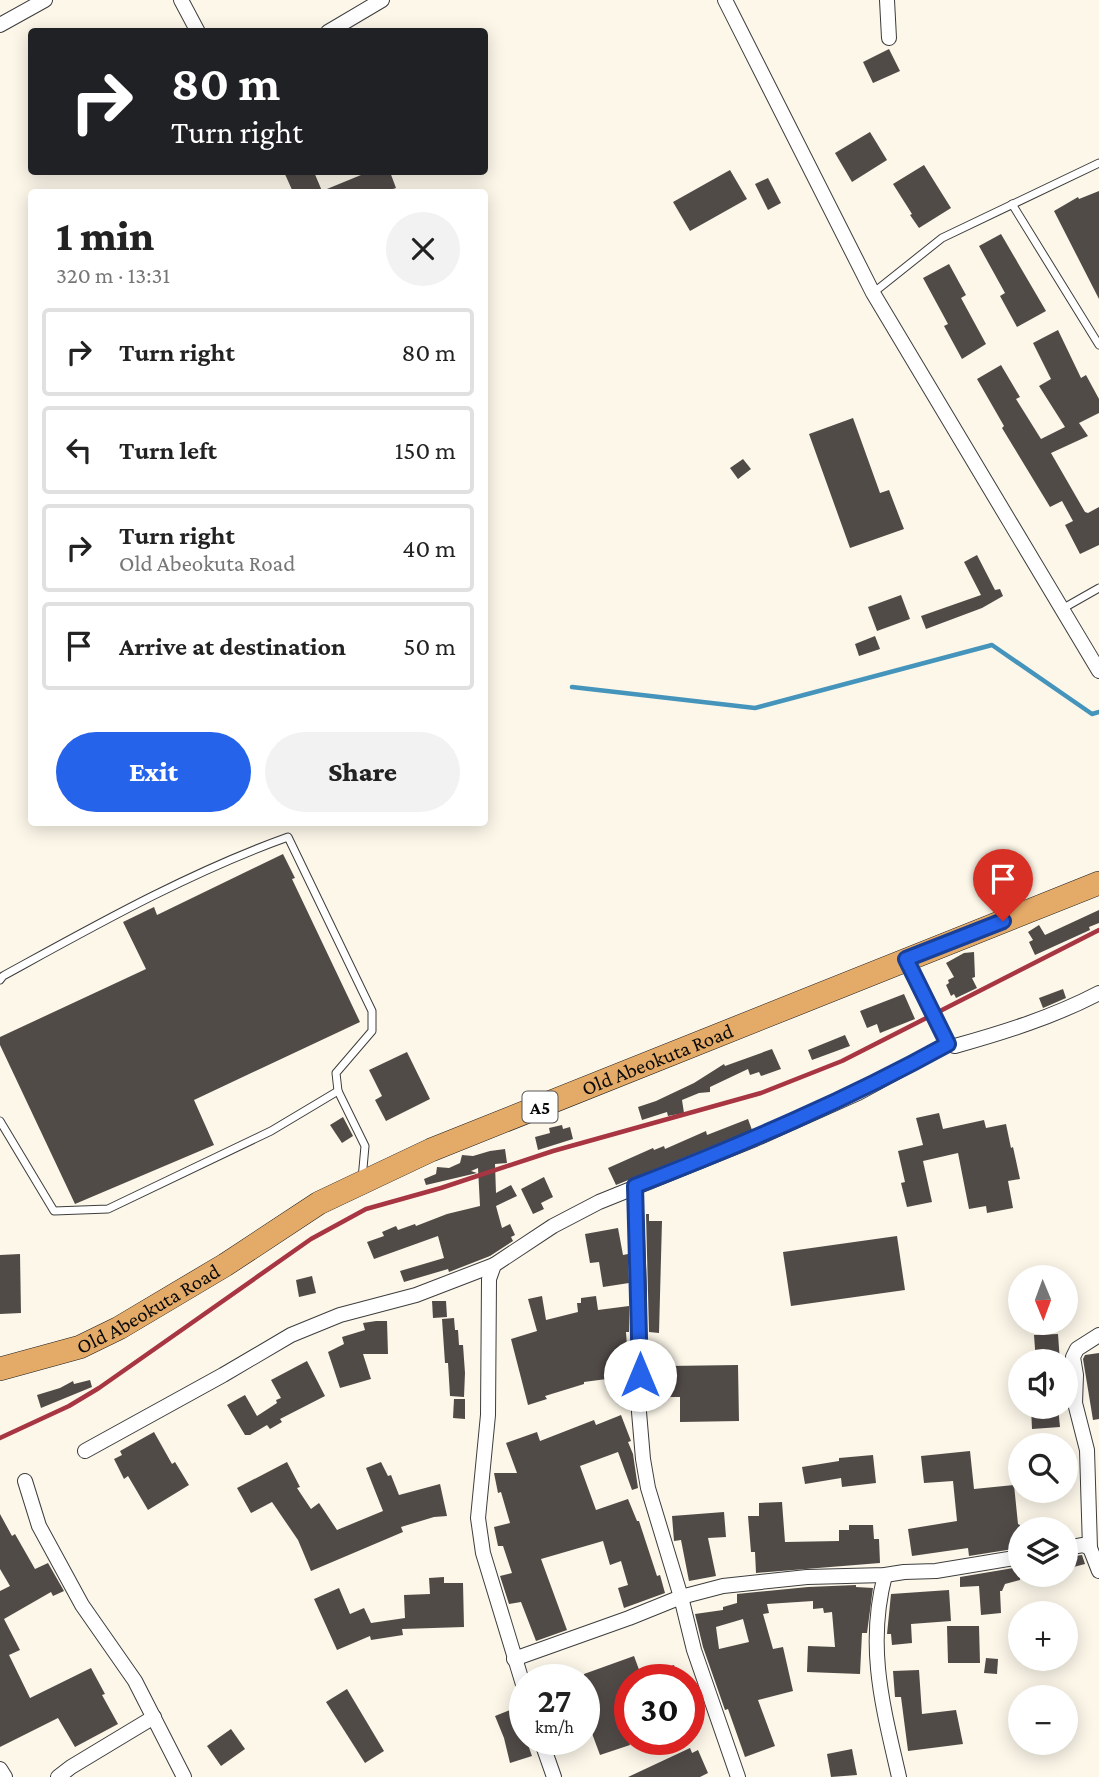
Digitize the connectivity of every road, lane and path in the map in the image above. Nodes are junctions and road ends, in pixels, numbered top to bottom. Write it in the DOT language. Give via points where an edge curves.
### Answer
graph roads {
  1 [pos="45,0"];
  2 [pos="181,0"];
  3 [pos="382,0"];
  4 [pos="725,0"];
  5 [pos="887,0"];
  6 [pos="0,25"];
  7 [pos="196,28"];
  8 [pos="335,28"];
  9 [pos="889,38"];
  10 [pos="1099,163"];
  11 [pos="1012,204"];
  12 [pos="873,293"];
  13 [pos="1099,345"];
  14 [pos="1099,588"];
  15 [pos="1061,610"];
  16 [pos="1099,671"];
  17 [pos="1099,883"];
  18 [pos="906,959"];
  19 [pos="0,980"];
  20 [pos="1099,993"];
  21 [pos="948,1044"];
  22 [pos="338,1091"];
  23 [pos="0,1121"];
  24 [pos="362,1183"];
  25 [pos="635,1186"];
  26 [pos="494,1265"];
  27 [pos="1099,1335"];
  28 [pos="0,1369"];
  29 [pos="85,1451"];
  30 [pos="25,1481"];
  31 [pos="1078,1546"];
  32 [pos="1090,1548"];
  33 [pos="1008,1559"];
  34 [pos="1099,1571"];
  35 [pos="885,1575"];
  36 [pos="681,1597"];
  37 [pos="514,1659"];
  38 [pos="516,1664"];
  39 [pos="154,1717"];
  40 [pos="546,1755"];
  41 [pos="0,1769"];
  42 [pos="5,1777"];
  43 [pos="58,1777"];
  44 [pos="184,1777"];
  45 [pos="554,1777"];
  46 [pos="738,1777"];
  47 [pos="899,1777"];
  1 -- 6 [label="street"];
  2 -- 7 [label="street"];
  3 -- 8 [label="street"];
  4 -- 12 [label="street"];
  5 -- 9 [label="street"];
  10 -- 11 [label="lane"];
  11 -- 12 [label="lane" via="942,238"];
  11 -- 13 [label="lane"];
  12 -- 15 [label="street"];
  14 -- 15 [label="lane"];
  15 -- 16 [label="street"];
  17 -- 18 [label="highway, Old Abeokuta Road / A5"];
  18 -- 21 [label="street"];
  18 -- 24 [label="highway, Old Abeokuta Road / A5" via="431,1150"];
  19 -- 22 [label="lane" via="112,916 241,854 288,837 372,1011 372,1031 336,1073"];
  20 -- 21 [label="street" via="1013,1030 956,1046"];
  21 -- 25 [label="street" via="858,1093"];
  22 -- 23 [label="lane" via="271,1131 108,1209 54,1211"];
  22 -- 24 [label="lane" via="365,1146"];
  24 -- 28 [label="highway, Old Abeokuta Road / A5" via="319,1203 119,1328 79,1347"];
  25 -- 26 [label="street" via="553,1226"];
  25 -- 36 [label="street" via="643,1460"];
  26 -- 29 [label="street" via="290,1335"];
  26 -- 37 [label="street" via="489,1279 488,1416 478,1518 483,1553"];
  27 -- 32 [label="street" via="1077,1349 1073,1357 1075,1403 1087,1450"];
  30 -- 39 [label="street" via="39,1526 82,1605"];
  31 -- 32 [label="street"];
  32 -- 34 [label="street"];
  33 -- 35 [label="street"];
  35 -- 36 [label="street" via="723,1586"];
  35 -- 47 [label="street" via="878,1614 877,1677"];
  36 -- 37 [label="street"];
  36 -- 46 [label="street" via="694,1650"];
  37 -- 38 [label="street"];
  39 -- 43 [label="street"];
  39 -- 44 [label="street"];
  40 -- 45 [label="street"];
  41 -- 42 [label="street"];
}
